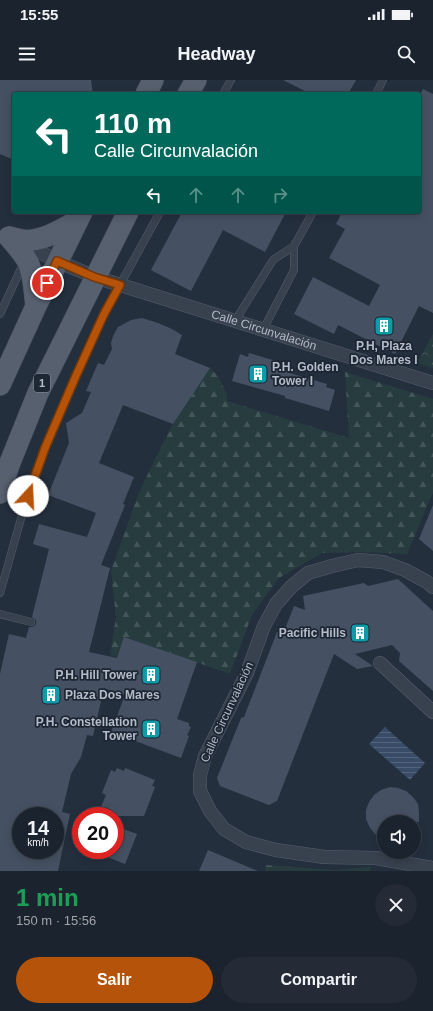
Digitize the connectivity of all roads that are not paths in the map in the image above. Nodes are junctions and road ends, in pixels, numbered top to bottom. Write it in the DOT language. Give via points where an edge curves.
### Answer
graph roads {
  1 [pos="153,80"];
  2 [pos="196,80"];
  3 [pos="231,80"];
  4 [pos="383,80"];
  5 [pos="147,92"];
  6 [pos="189,92"];
  7 [pos="224,92"];
  8 [pos="377,92"];
  9 [pos="127,214"];
  10 [pos="159,214"];
  11 [pos="312,214"];
  12 [pos="79,217"];
  13 [pos="5,235"];
  14 [pos="294,246"];
  15 [pos="25,258"];
  16 [pos="57,261"];
  17 [pos="94,277"];
  18 [pos="120,285"];
  19 [pos="36,306"];
  20 [pos="0,314"];
  21 [pos="235,321"];
  22 [pos="263,330"];
  23 [pos="433,383"];
  24 [pos="0,385"];
  25 [pos="0,494"];
  26 [pos="433,587"];
  27 [pos="0,593"];
  28 [pos="0,614"];
  29 [pos="31,622"];
  30 [pos="380,663"];
  31 [pos="433,712"];
  32 [pos="433,868"];
  1 -- 5 [label="main road"];
  2 -- 6 [label="main road"];
  3 -- 7 [label="lane"];
  4 -- 8 [label="lane"];
  9 -- 17 [label="main road, 1"];
  10 -- 18 [label="lane"];
  11 -- 14 [label="lane"];
  12 -- 13 [label="main road" via="50,235 37,239 22,240"];
  12 -- 16 [label="main road"];
  13 -- 15 [label="main road" via="20,249"];
  13 -- 16 [label="street, Calle Circunvalación"];
  14 -- 21 [label="lane" via="273,260"];
  14 -- 22 [label="lane" via="294,270"];
  15 -- 19 [label="main road" via="32,274"];
  15 -- 20 [label="lane"];
  16 -- 17 [label="street, Calle Circunvalación"];
  16 -- 19 [label="main road"];
  17 -- 18 [label="street, Calle Circunvalación"];
  17 -- 25 [label="main road, 1" via="38,393"];
  18 -- 21 [label="street, Calle Circunvalación"];
  18 -- 27 [label="lane" via="104,314 45,448 24,508"];
  19 -- 24 [label="main road"];
  21 -- 22 [label="street, Calle Circunvalación"];
  22 -- 23 [label="street, Calle Circunvalación"];
  26 -- 32 [label="street, Calle Circunvalación" via="405,570 383,562 358,560 308,573 291,587 276,604 264,626 247,673 205,756 200,775 200,791 210,811 224,829 246,842 276,850 324,857 376,858"];
  28 -- 29 [label="lane"];
  30 -- 31 [label="street"];
}
